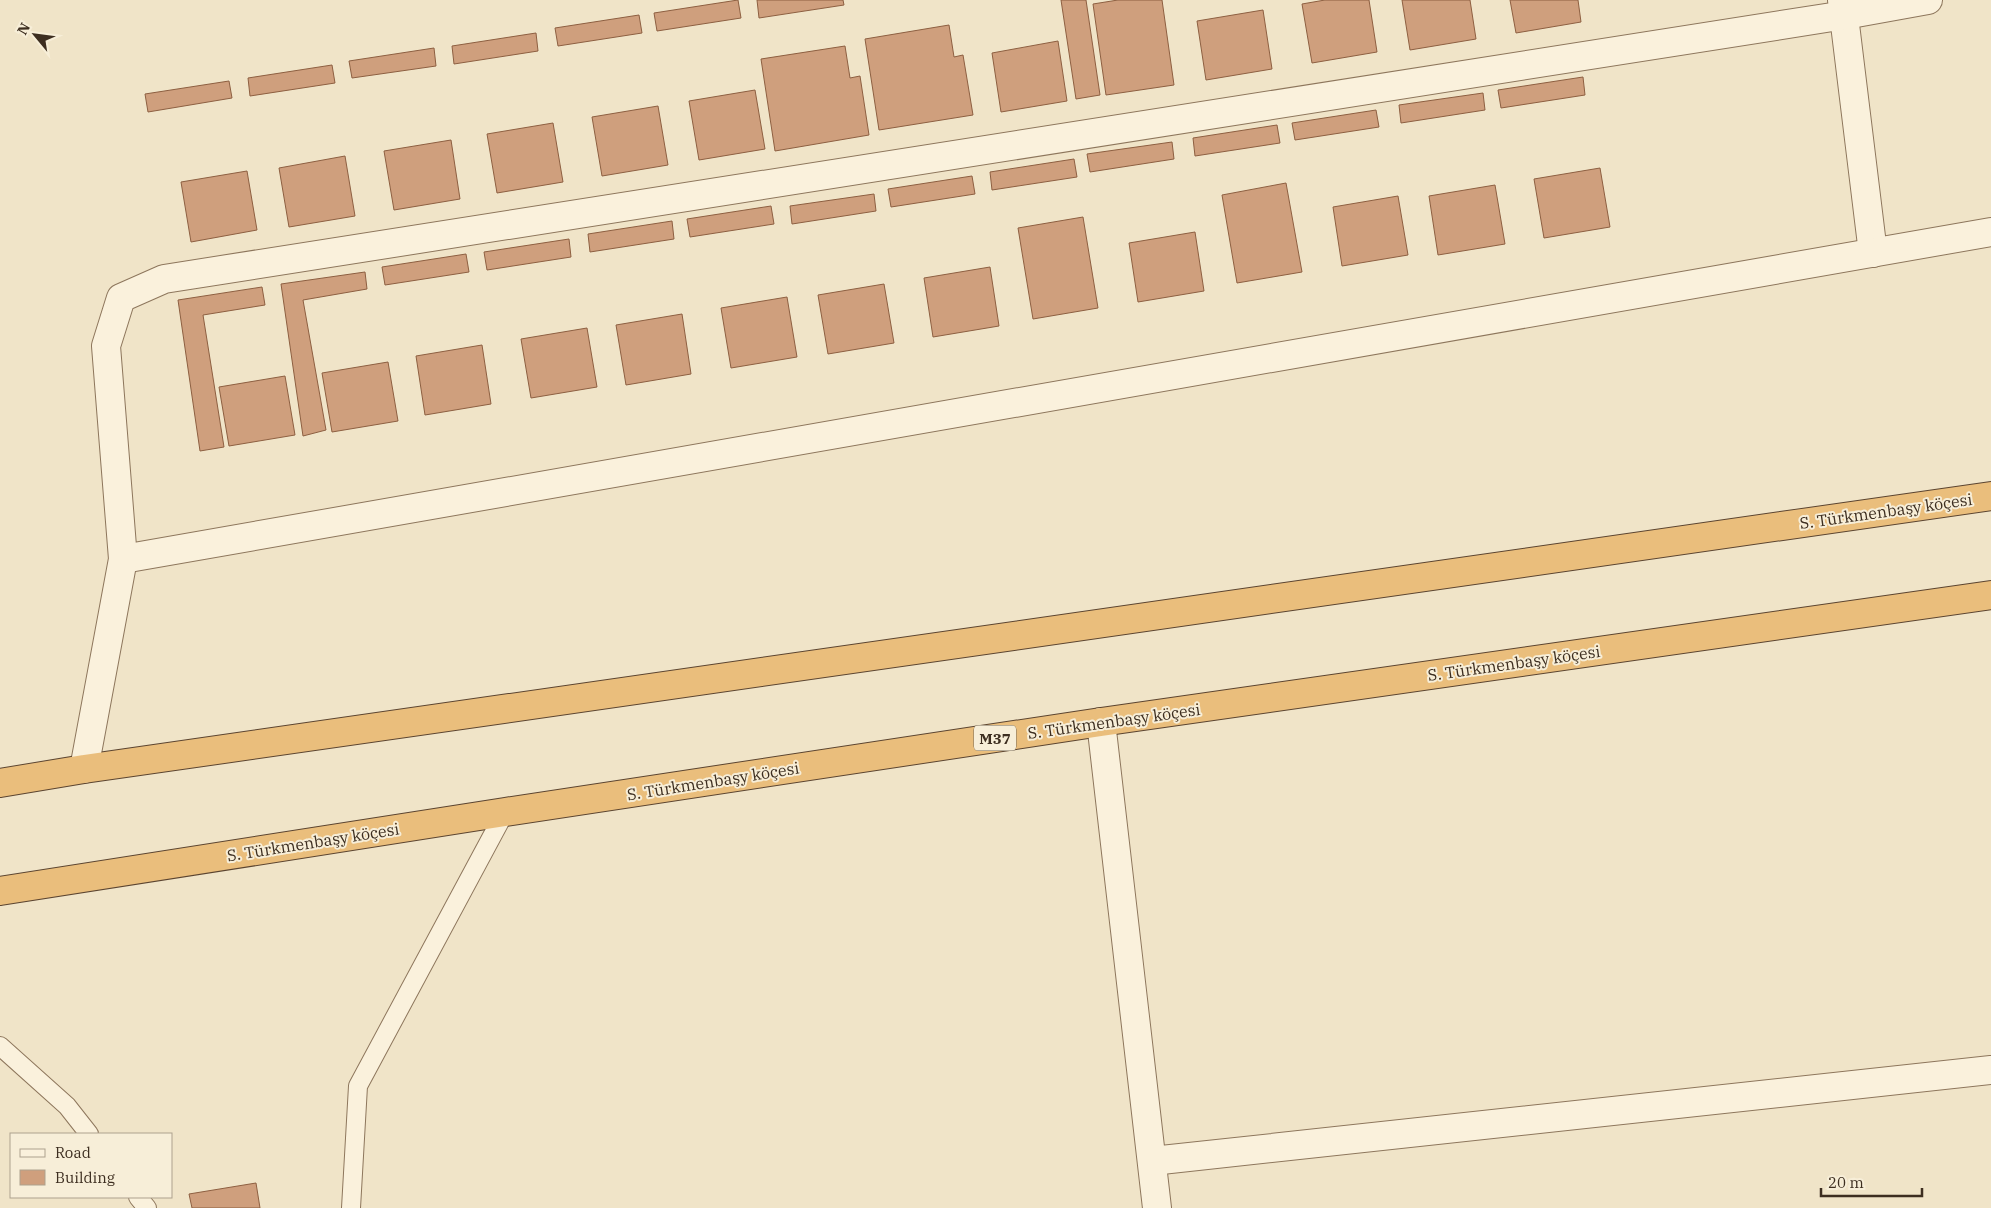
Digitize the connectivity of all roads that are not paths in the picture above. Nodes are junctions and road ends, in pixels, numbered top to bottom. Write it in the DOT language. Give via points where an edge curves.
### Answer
graph roads {
  1 [pos="1928,0"];
  2 [pos="1844,8"];
  3 [pos="1991,232"];
  4 [pos="1873,252"];
  5 [pos="1991,496"];
  6 [pos="123,559"];
  7 [pos="1991,595"];
  8 [pos="1102,722"];
  9 [pos="84,769"];
  10 [pos="0,783"];
  11 [pos="505,812"];
  12 [pos="0,891"];
  13 [pos="0,1046"];
  14 [pos="1991,1070"];
  15 [pos="88,1133"];
  16 [pos="1152,1161"];
  17 [pos="139,1198"];
  18 [pos="147,1208"];
  19 [pos="351,1208"];
  20 [pos="1157,1208"];
  1 -- 2 [label="street"];
  2 -- 4 [label="street"];
  2 -- 6 [label="street" via="164,279 121,298 106,346"];
  3 -- 4 [label="street"];
  4 -- 6 [label="street"];
  5 -- 9 [label="highway, S. Türkmenbaşy köçesi"];
  6 -- 9 [label="street"];
  7 -- 8 [label="highway, S. Türkmenbaşy köçesi / M37"];
  8 -- 11 [label="highway, S. Türkmenbaşy köçesi / M37"];
  8 -- 16 [label="street"];
  9 -- 10 [label="highway, S. Türkmenbaşy köçesi"];
  11 -- 12 [label="highway, S. Türkmenbaşy köçesi / M37"];
  11 -- 19 [label="lane" via="358,1086"];
  13 -- 15 [label="lane" via="67,1106"];
  14 -- 16 [label="street"];
  16 -- 20 [label="street"];
  17 -- 18 [label="lane"];
}
